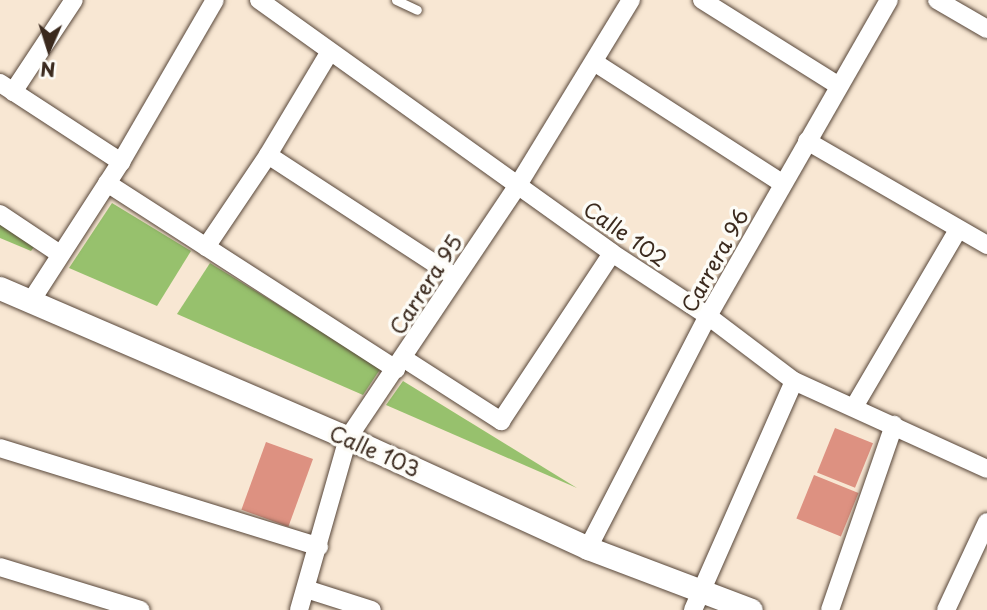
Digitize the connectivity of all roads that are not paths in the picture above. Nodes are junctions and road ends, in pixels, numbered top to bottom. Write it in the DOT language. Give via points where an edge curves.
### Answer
graph roads {
  1 [pos="74,0"];
  2 [pos="215,0"];
  3 [pos="396,0"];
  4 [pos="631,0"];
  5 [pos="702,0"];
  6 [pos="889,0"];
  7 [pos="937,0"];
  8 [pos="267,2"];
  9 [pos="417,10"];
  10 [pos="987,29"];
  11 [pos="330,53"];
  12 [pos="594,62"];
  13 [pos="839,86"];
  14 [pos="7,88"];
  15 [pos="807,141"];
  16 [pos="268,156"];
  17 [pos="121,162"];
  18 [pos="107,183"];
  19 [pos="783,184"];
  20 [pos="518,185"];
  21 [pos="0,214"];
  22 [pos="958,230"];
  23 [pos="987,245"];
  24 [pos="206,247"];
  25 [pos="612,253"];
  26 [pos="61,254"];
  27 [pos="455,277"];
  28 [pos="0,290"];
  29 [pos="31,302"];
  30 [pos="708,316"];
  31 [pos="400,364"];
  32 [pos="794,381"];
  33 [pos="854,407"];
  34 [pos="894,425"];
  35 [pos="348,438"];
  36 [pos="0,449"];
  37 [pos="987,469"];
  38 [pos="987,522"];
  39 [pos="319,547"];
  40 [pos="588,548"];
  41 [pos="0,567"];
  42 [pos="306,589"];
  43 [pos="696,601"];
  44 [pos="141,610"];
  45 [pos="299,610"];
  46 [pos="372,610"];
  47 [pos="751,610"];
  48 [pos="830,610"];
  49 [pos="946,610"];
  1 -- 14 [label="street"];
  2 -- 17 [label="street"];
  3 -- 9 [label="lane"];
  4 -- 12 [label="street, Carrera 95"];
  5 -- 13 [label="street"];
  6 -- 13 [label="street, Carrera 96"];
  7 -- 10 [label="street"];
  8 -- 11 [label="street, Calle 102"];
  11 -- 16 [label="street"];
  11 -- 20 [label="street, Calle 102"];
  12 -- 19 [label="street"];
  12 -- 20 [label="street, Carrera 95"];
  13 -- 15 [label="street, Carrera 96"];
  14 -- 17 [label="street"];
  15 -- 19 [label="street, Carrera 96"];
  15 -- 22 [label="street"];
  16 -- 24 [label="street"];
  16 -- 27 [label="street"];
  17 -- 18 [label="street"];
  18 -- 24 [label="street"];
  18 -- 26 [label="street"];
  19 -- 30 [label="street, Carrera 96"];
  20 -- 25 [label="street, Calle 102"];
  20 -- 27 [label="street, Carrera 95"];
  21 -- 26 [label="street"];
  22 -- 23 [label="street"];
  22 -- 33 [label="street"];
  24 -- 31 [label="street"];
  25 -- 30 [label="street, Calle 102"];
  25 -- 31 [label="street" via="501,421"];
  26 -- 29 [label="street"];
  27 -- 31 [label="street, Carrera 95"];
  28 -- 29 [label="street, Calle 103"];
  29 -- 35 [label="street, Calle 103"];
  30 -- 32 [label="street, Calle 102"];
  30 -- 40 [label="street, Carrera 96"];
  31 -- 35 [label="street, Carrera 95"];
  32 -- 33 [label="street, Calle 102"];
  32 -- 43 [label="street"];
  33 -- 34 [label="street, Calle 102"];
  34 -- 37 [label="street, Calle 102"];
  34 -- 48 [label="street"];
  35 -- 39 [label="street, Carrera 95"];
  35 -- 40 [label="street, Calle 103"];
  36 -- 39 [label="street"];
  38 -- 49 [label="street"];
  39 -- 42 [label="street, Carrera 95"];
  40 -- 43 [label="street, Calle 103"];
  41 -- 44 [label="street"];
  42 -- 45 [label="street, Carrera 95"];
  42 -- 46 [label="street"];
  43 -- 47 [label="street, Calle 103"];
}
